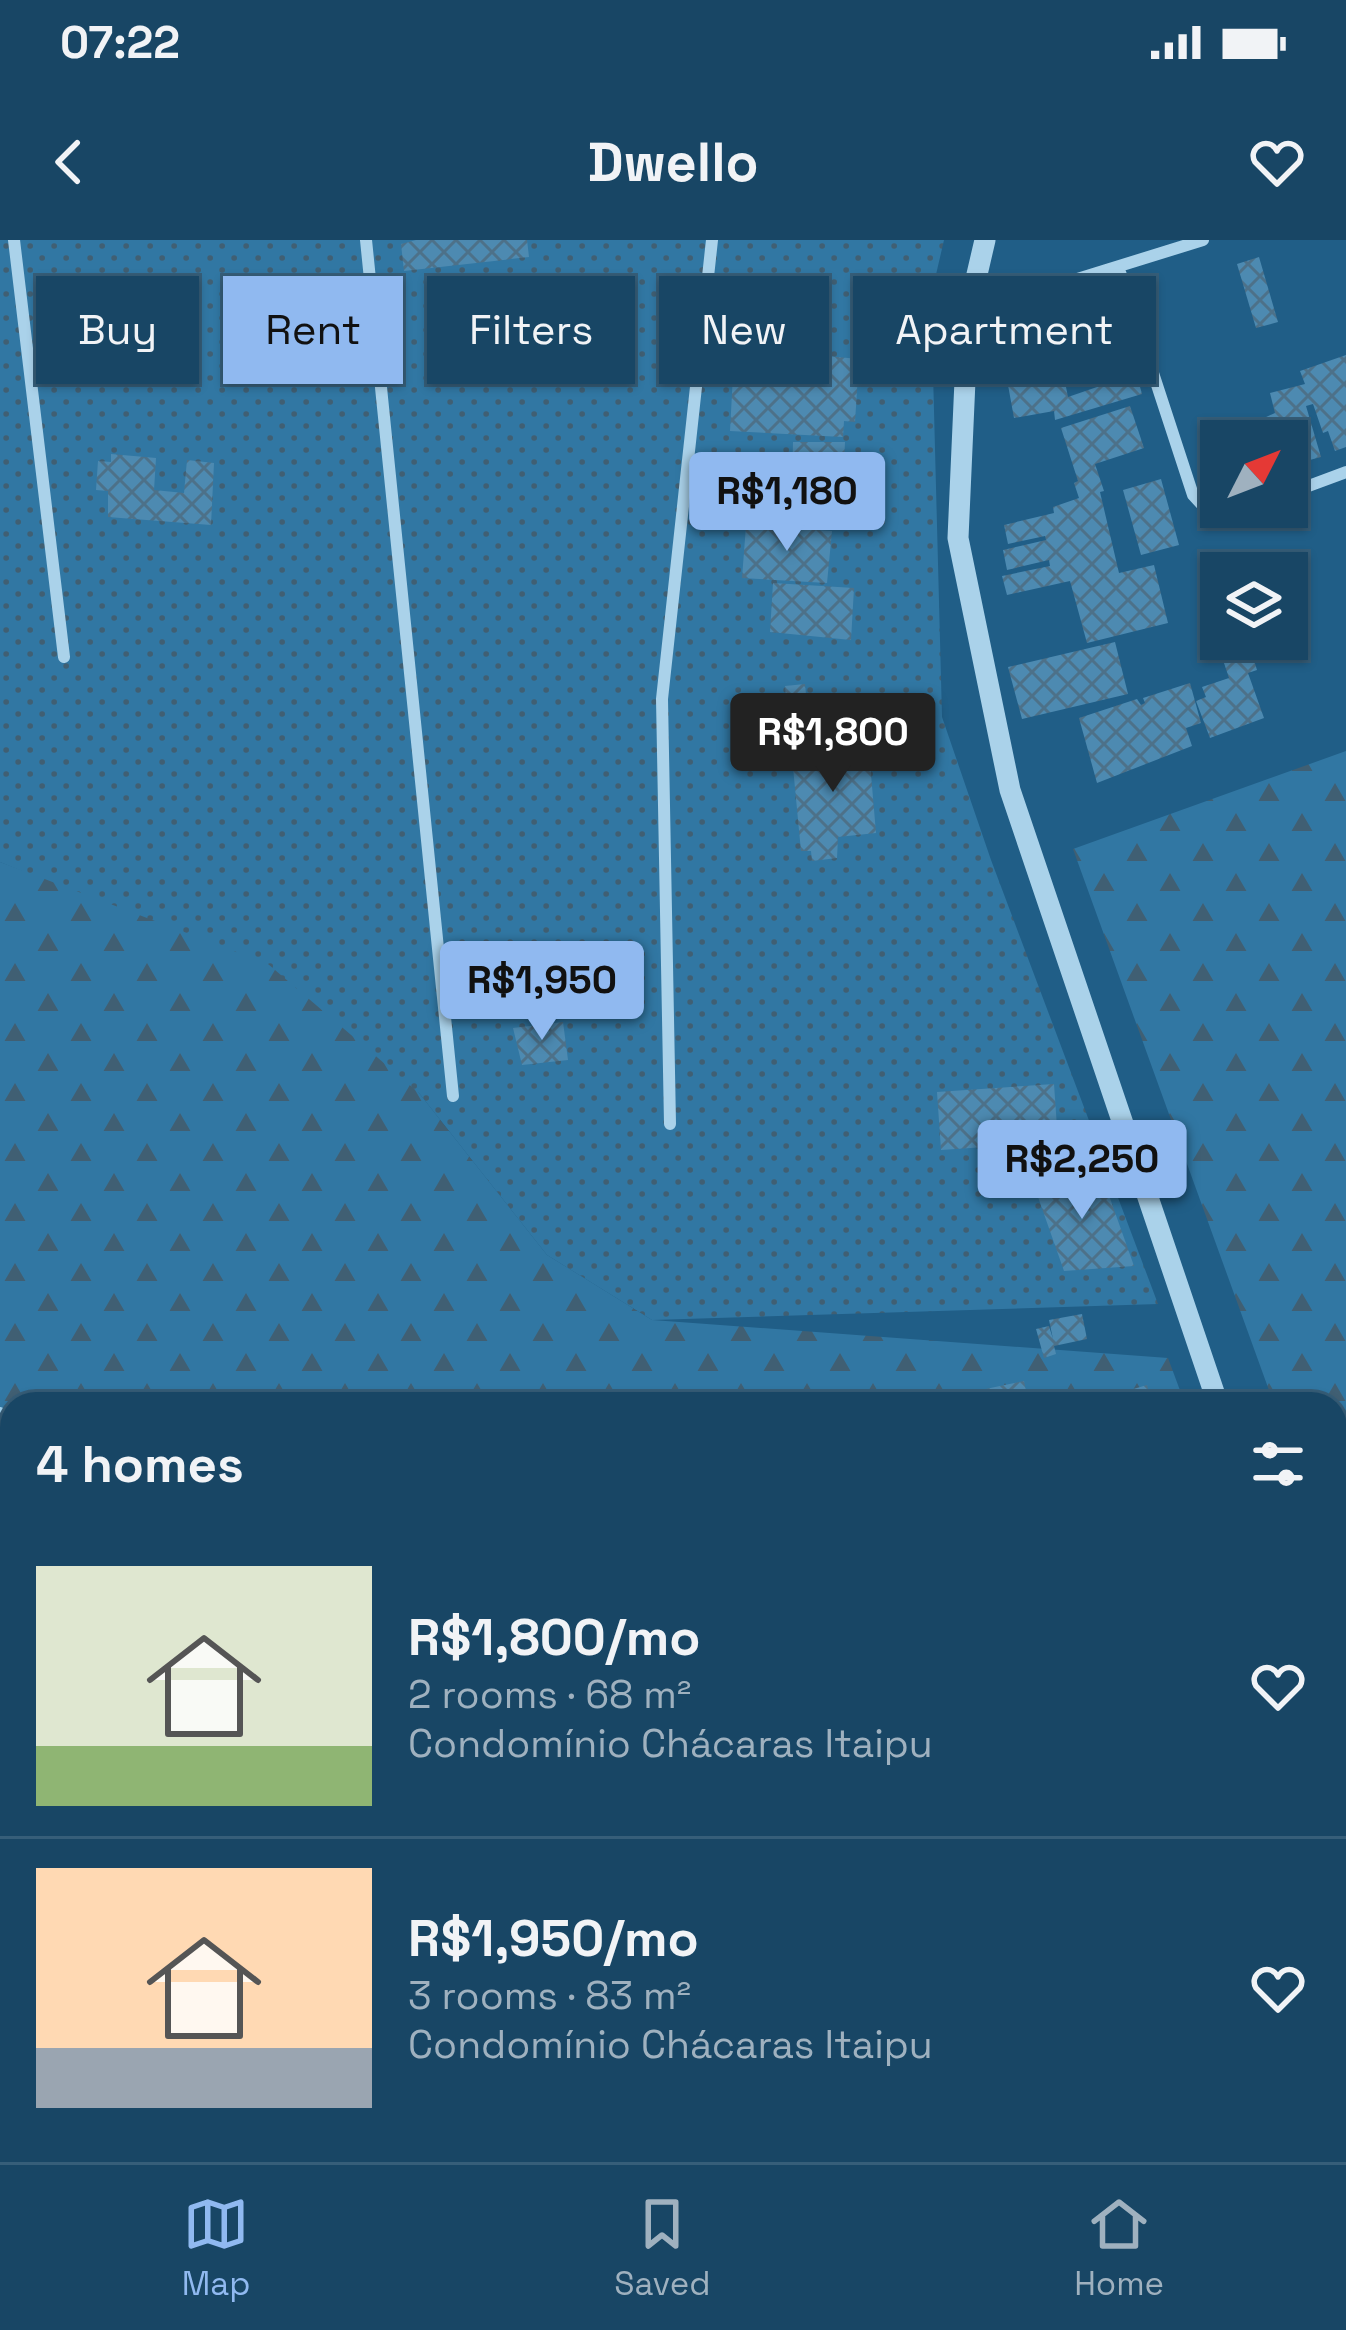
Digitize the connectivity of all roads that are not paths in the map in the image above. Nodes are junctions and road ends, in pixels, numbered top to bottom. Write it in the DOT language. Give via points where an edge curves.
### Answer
graph roads {
  1 [pos="14,240"];
  2 [pos="367,240"];
  3 [pos="712,240"];
  4 [pos="985,240"];
  5 [pos="1203,240"];
  6 [pos="1119,269"];
  7 [pos="977,276"];
  8 [pos="1096,276"];
  9 [pos="965,384"];
  10 [pos="1346,472"];
  11 [pos="1308,486"];
  12 [pos="1200,503"];
  13 [pos="64,657"];
  14 [pos="453,1096"];
  15 [pos="670,1124"];
  16 [pos="1214,1392"];
  1 -- 13 [label="street"];
  2 -- 14 [label="street"];
  3 -- 15 [label="street" via="662,699"];
  4 -- 7 [label="street"];
  5 -- 6 [label="street"];
  6 -- 8 [label="street"];
  6 -- 12 [label="street"];
  9 -- 16 [label="street" via="958,538 1010,790"];
  10 -- 11 [label="street"];
}
